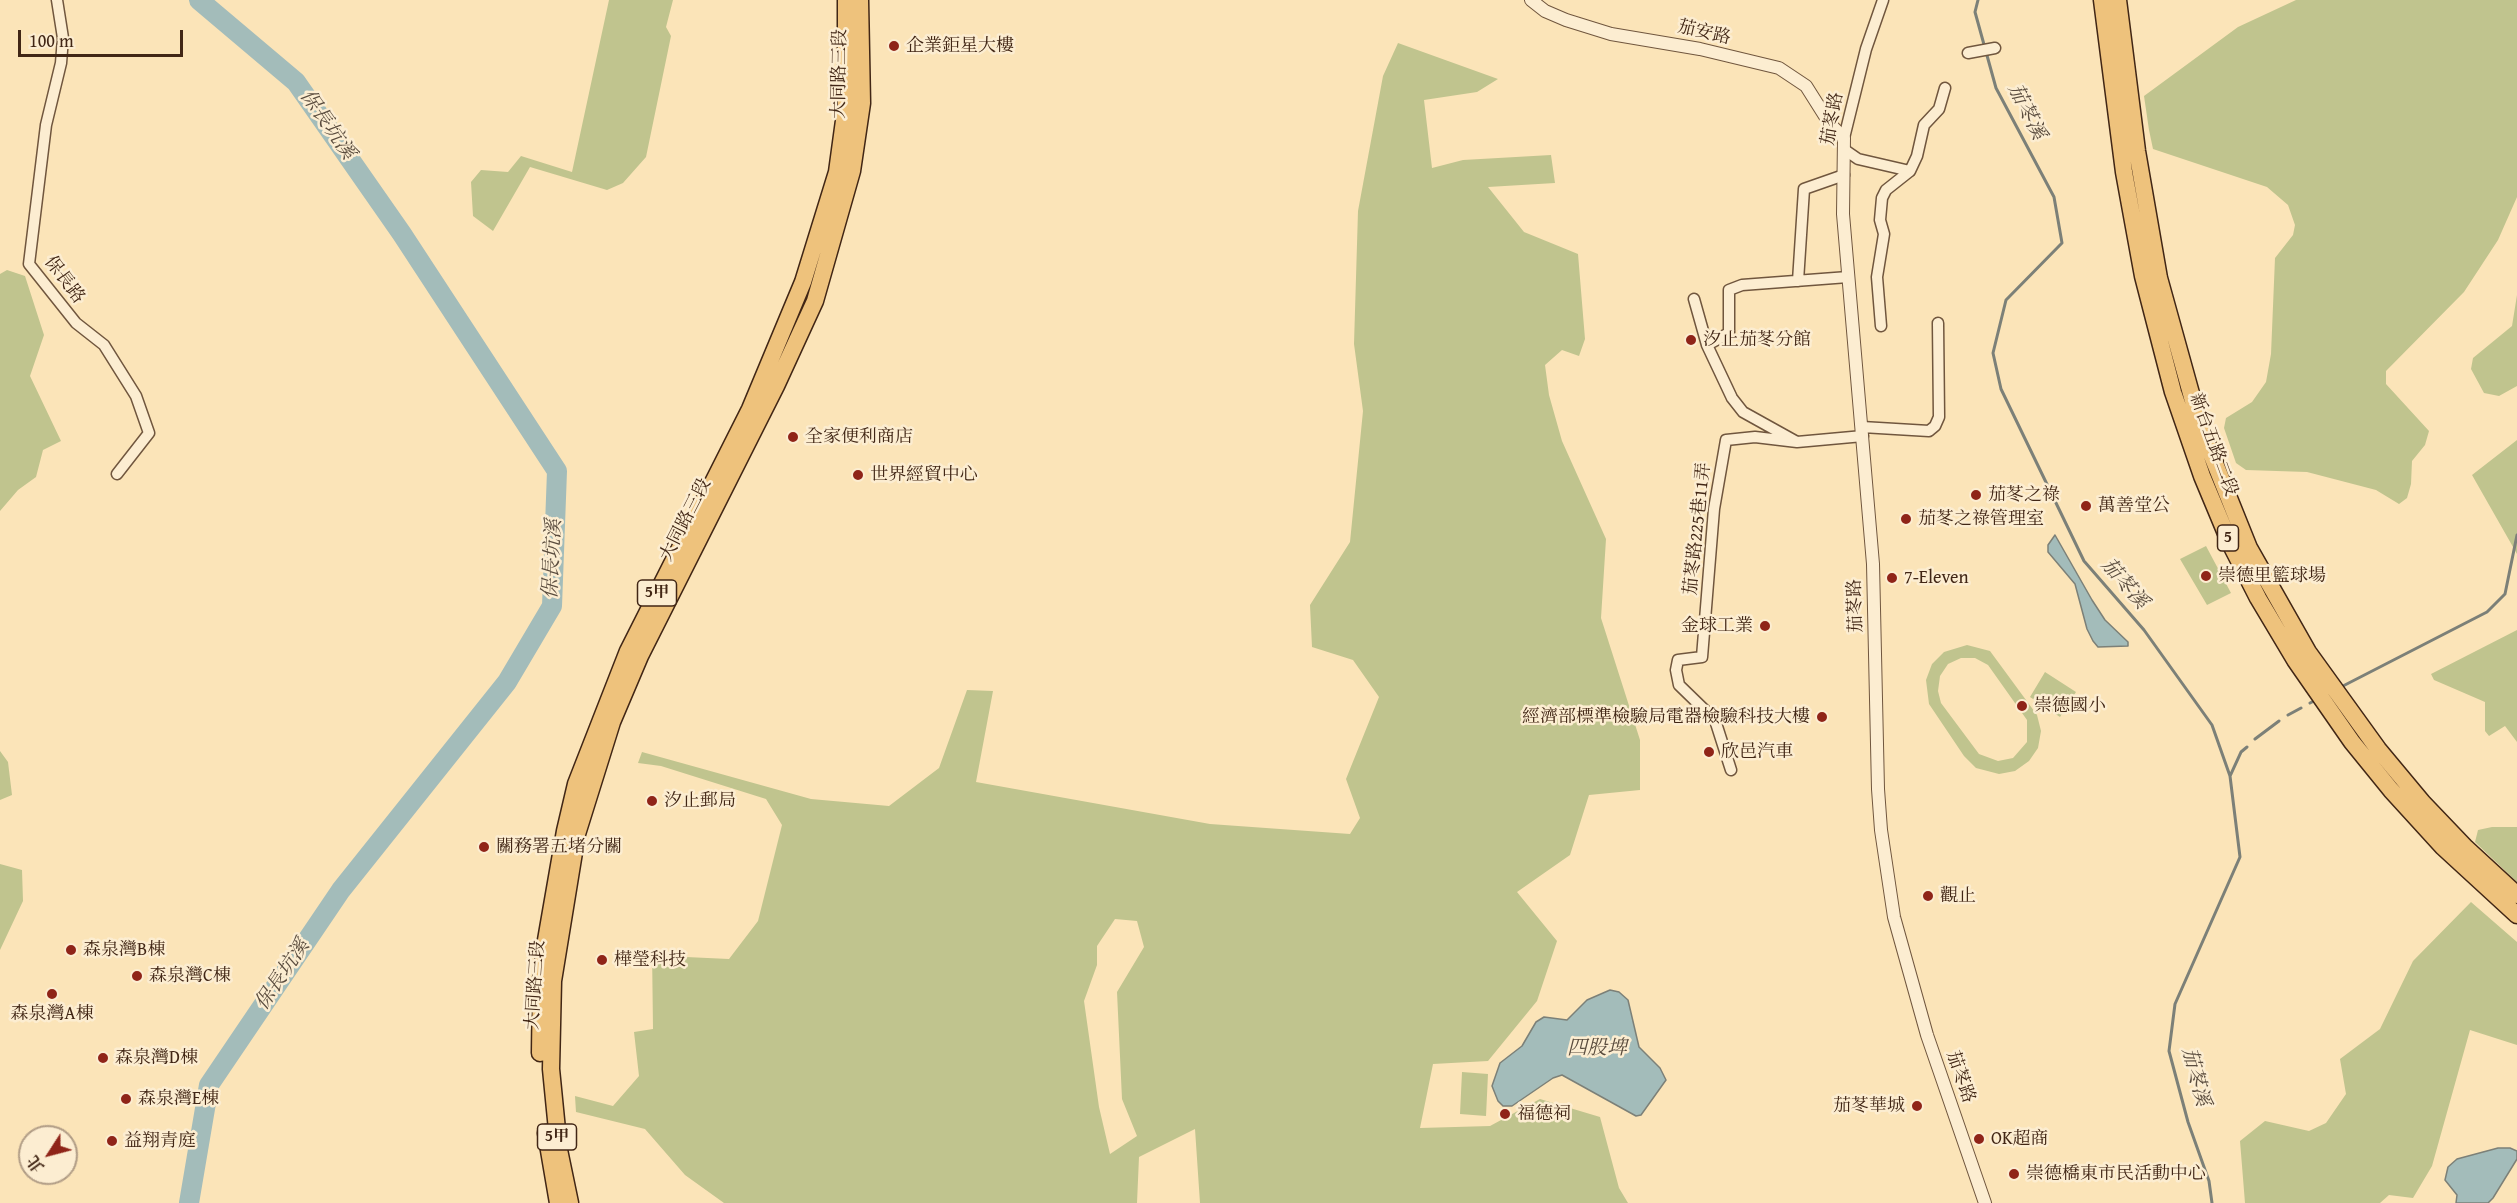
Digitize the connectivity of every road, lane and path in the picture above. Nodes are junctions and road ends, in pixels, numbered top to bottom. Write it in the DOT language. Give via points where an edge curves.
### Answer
graph roads {
  1 [pos="57,0"];
  2 [pos="846,0"];
  3 [pos="860,0"];
  4 [pos="1531,0"];
  5 [pos="1883,0"];
  6 [pos="2102,0"];
  7 [pos="2118,0"];
  8 [pos="1995,48"];
  9 [pos="1968,53"];
  10 [pos="1945,88"];
  11 [pos="1844,144"];
  12 [pos="1910,171"];
  13 [pos="1845,175"];
  14 [pos="1848,277"];
  15 [pos="1798,281"];
  16 [pos="1694,298"];
  17 [pos="1938,323"];
  18 [pos="1881,326"];
  19 [pos="1707,345"];
  20 [pos="1862,432"];
  21 [pos="1797,442"];
  22 [pos="117,474"];
  23 [pos="1731,770"];
  24 [pos="2517,895"];
  25 [pos="2517,915"];
  26 [pos="558,1203"];
  27 [pos="570,1203"];
  28 [pos="1985,1203"];
  1 -- 22 [label="street, 保長路" via="63,38 61,63 46,125 29,264 76,323 104,345 138,403 149,433"];
  2 -- 26 [label="main road, 大同路三段 / 5甲" via="846,106 837,172 815,248 750,409 628,651 572,803 541,980 540,1072 548,1157"];
  3 -- 27 [label="main road, 大同路三段 / 5甲" via="862,103 852,171 815,301 640,656 612,722 577,834 553,981 551,1070 559,1150"];
  4 -- 11 [label="street, 茄安路" via="1566,20 1611,34 1700,48 1779,68 1806,86"];
  5 -- 11 [label="street, 茄苳路" via="1866,49"];
  6 -- 25 [label="main road, 新台五路二段 / 5" via="2124,172 2143,276 2173,392 2230,543 2295,660 2352,742 2443,847"];
  7 -- 24 [label="main road, 新台五路二段 / 5" via="2137,151 2159,278 2200,426 2249,548 2308,652 2378,749 2422,803"];
  8 -- 9 [label="street"];
  10 -- 12 [label="street" via="1939,109 1924,125"];
  11 -- 12 [label="street" via="1858,159"];
  11 -- 13 [label="street, 茄苳路"];
  12 -- 18 [label="street" via="1882,198 1880,220 1884,234 1877,277"];
  13 -- 14 [label="street, 茄苳路" via="1841,188"];
  13 -- 15 [label="street" via="1804,189"];
  14 -- 15 [label="street"];
  14 -- 20 [label="street, 茄苳路"];
  15 -- 19 [label="street" via="1742,285 1730,290 1730,333"];
  16 -- 19 [label="street"];
  17 -- 20 [label="street" via="1939,417 1935,426 1929,431"];
  19 -- 21 [label="street" via="1732,398 1743,412"];
  20 -- 21 [label="street"];
  20 -- 28 [label="street, 茄苳路" via="1873,564 1878,789 1894,917 1927,1035"];
  21 -- 23 [label="street, 茄苳路225巷11弄" via="1755,437 1726,441 1714,508 1702,657 1678,660 1679,685 1715,720"];
}
